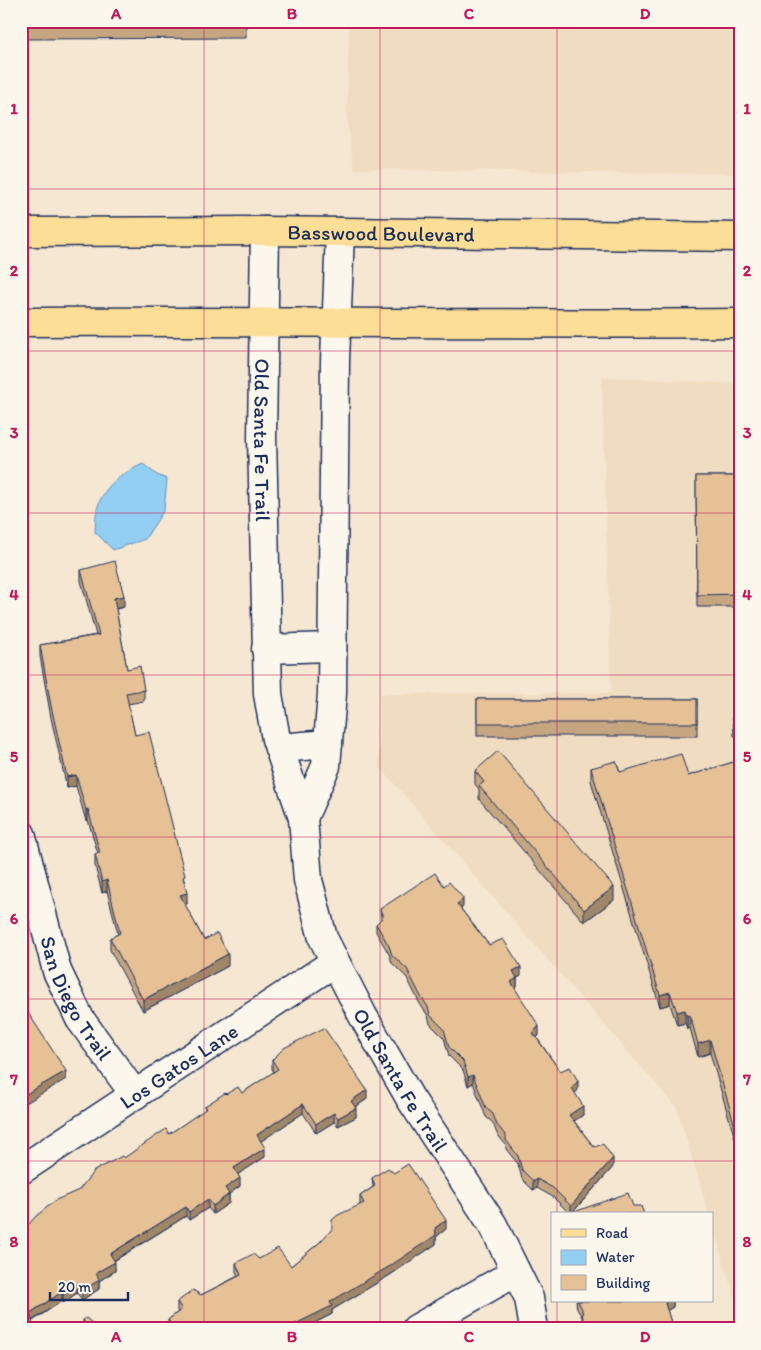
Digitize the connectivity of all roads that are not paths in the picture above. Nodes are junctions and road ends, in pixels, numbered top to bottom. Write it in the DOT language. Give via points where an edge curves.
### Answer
graph roads {
  1 [pos="265,231"];
  2 [pos="21,232"];
  3 [pos="340,232"];
  4 [pos="740,237"];
  5 [pos="264,321"];
  6 [pos="336,321"];
  7 [pos="21,322"];
  8 [pos="740,323"];
  9 [pos="332,647"];
  10 [pos="266,649"];
  11 [pos="328,744"];
  12 [pos="279,748"];
  13 [pos="303,818"];
  14 [pos="21,834"];
  15 [pos="335,962"];
  16 [pos="135,1094"];
  17 [pos="21,1170"];
  18 [pos="516,1272"];
  19 [pos="416,1329"];
  20 [pos="534,1329"];
  1 -- 2 [label="main road, Basswood Boulevard"];
  1 -- 3 [label="main road, Basswood Boulevard"];
  1 -- 5 [label="street, Old Santa Fe Trail"];
  3 -- 4 [label="main road, Basswood Boulevard"];
  3 -- 6 [label="street, Old Santa Fe Trail"];
  5 -- 6 [label="main road"];
  5 -- 7 [label="main road"];
  5 -- 10 [label="street, Old Santa Fe Trail" via="262,437"];
  6 -- 8 [label="main road"];
  6 -- 9 [label="street, Old Santa Fe Trail"];
  9 -- 10 [label="street"];
  9 -- 11 [label="street, Old Santa Fe Trail"];
  10 -- 12 [label="street, Old Santa Fe Trail" via="268,694"];
  11 -- 12 [label="street"];
  11 -- 13 [label="street, Old Santa Fe Trail" via="326,766"];
  12 -- 13 [label="street, Old Santa Fe Trail"];
  13 -- 15 [label="street, Old Santa Fe Trail" via="308,880 323,938"];
  14 -- 16 [label="street, San Diego Trail" via="57,971 80,1019"];
  15 -- 16 [label="street, Los Gatos Lane"];
  15 -- 18 [label="street, Old Santa Fe Trail" via="410,1098 493,1225"];
  16 -- 17 [label="street, Los Gatos Lane"];
  18 -- 19 [label="street"];
  18 -- 20 [label="street, Old Santa Fe Trail" via="529,1298"];
}
